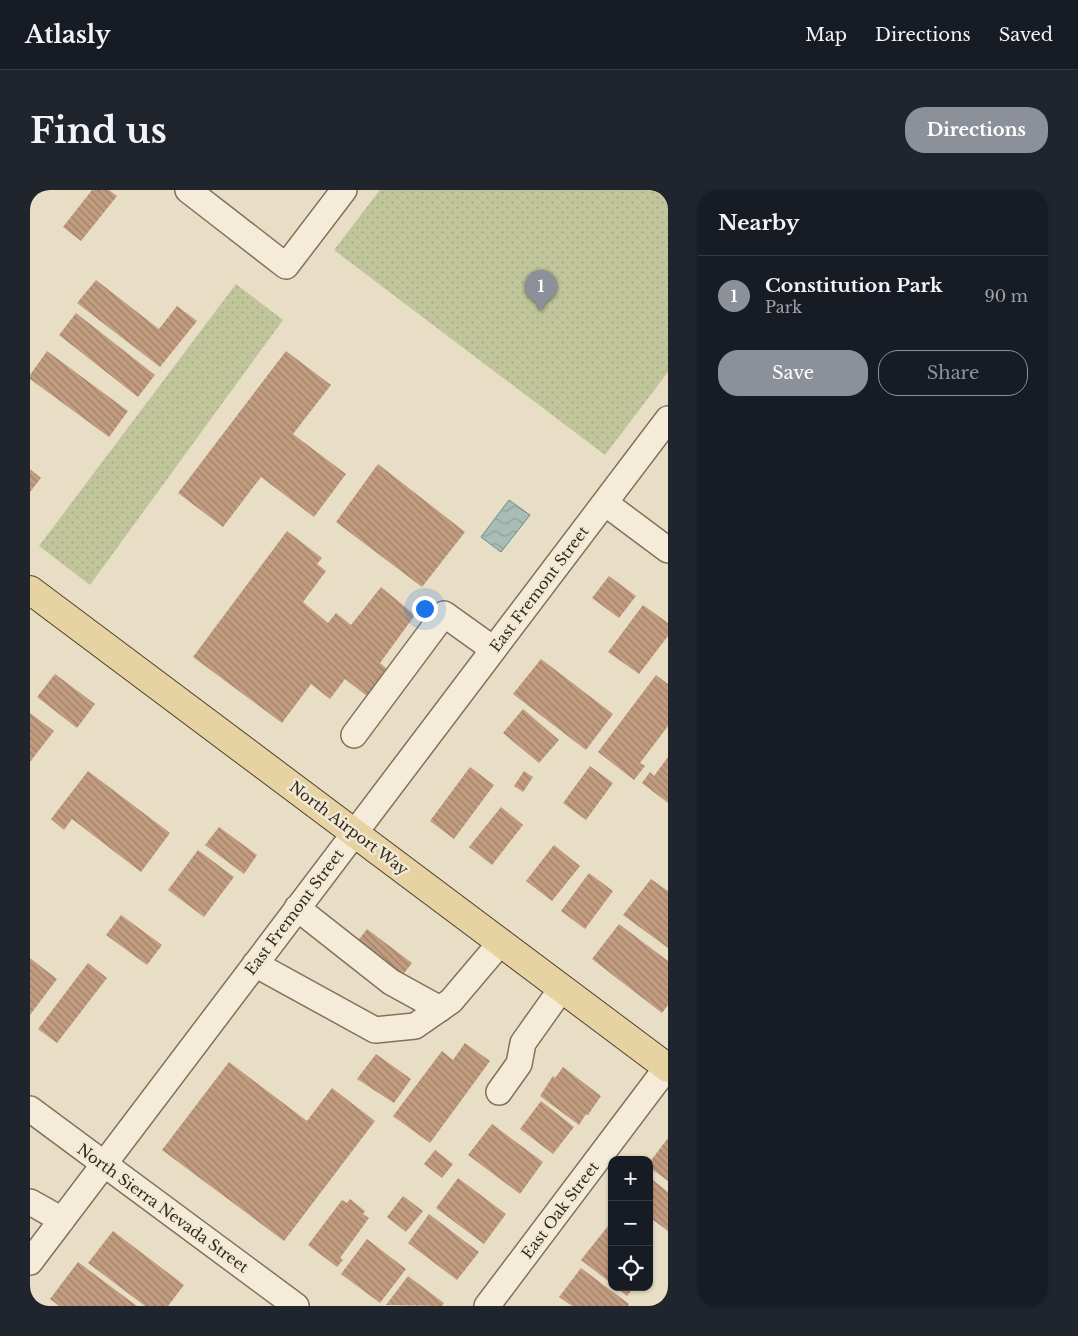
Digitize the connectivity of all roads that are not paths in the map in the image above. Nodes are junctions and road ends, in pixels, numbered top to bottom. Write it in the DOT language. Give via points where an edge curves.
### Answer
graph roads {
  1 [pos="188,190"];
  2 [pos="344,190"];
  3 [pos="668,420"];
  4 [pos="605,503"];
  5 [pos="668,550"];
  6 [pos="33,597"];
  7 [pos="493,649"];
  8 [pos="354,736"];
  9 [pos="354,832"];
  10 [pos="297,908"];
  11 [pos="501,942"];
  12 [pos="255,964"];
  13 [pos="562,988"];
  14 [pos="440,1009"];
  15 [pos="668,1067"];
  16 [pos="499,1092"];
  17 [pos="30,1109"];
  18 [pos="104,1165"];
  19 [pos="30,1202"];
  20 [pos="62,1220"];
  21 [pos="30,1262"];
  22 [pos="296,1306"];
  23 [pos="487,1306"];
  1 -- 2 [label="street" via="286,266"];
  3 -- 4 [label="street, East Fremont Street"];
  4 -- 5 [label="street"];
  4 -- 7 [label="street, East Fremont Street"];
  6 -- 9 [label="main road, North Airport Way"];
  7 -- 8 [label="street" via="444,614"];
  7 -- 9 [label="street, East Fremont Street"];
  9 -- 10 [label="street, East Fremont Street"];
  9 -- 11 [label="main road, North Airport Way"];
  10 -- 12 [label="street, East Fremont Street"];
  10 -- 14 [label="street" via="391,982"];
  11 -- 13 [label="main road, North Airport Way"];
  11 -- 14 [label="street" via="451,1001"];
  12 -- 14 [label="street" via="374,1030 415,1026"];
  12 -- 18 [label="street, East Fremont Street"];
  13 -- 15 [label="main road, North Airport Way"];
  13 -- 16 [label="street" via="523,1043 518,1064"];
  15 -- 23 [label="street, East Oak Street"];
  17 -- 18 [label="street, North Sierra Nevada Street"];
  18 -- 20 [label="street, East Fremont Street"];
  18 -- 22 [label="street, North Sierra Nevada Street"];
  19 -- 20 [label="street"];
  20 -- 21 [label="street, East Fremont Street"];
}
